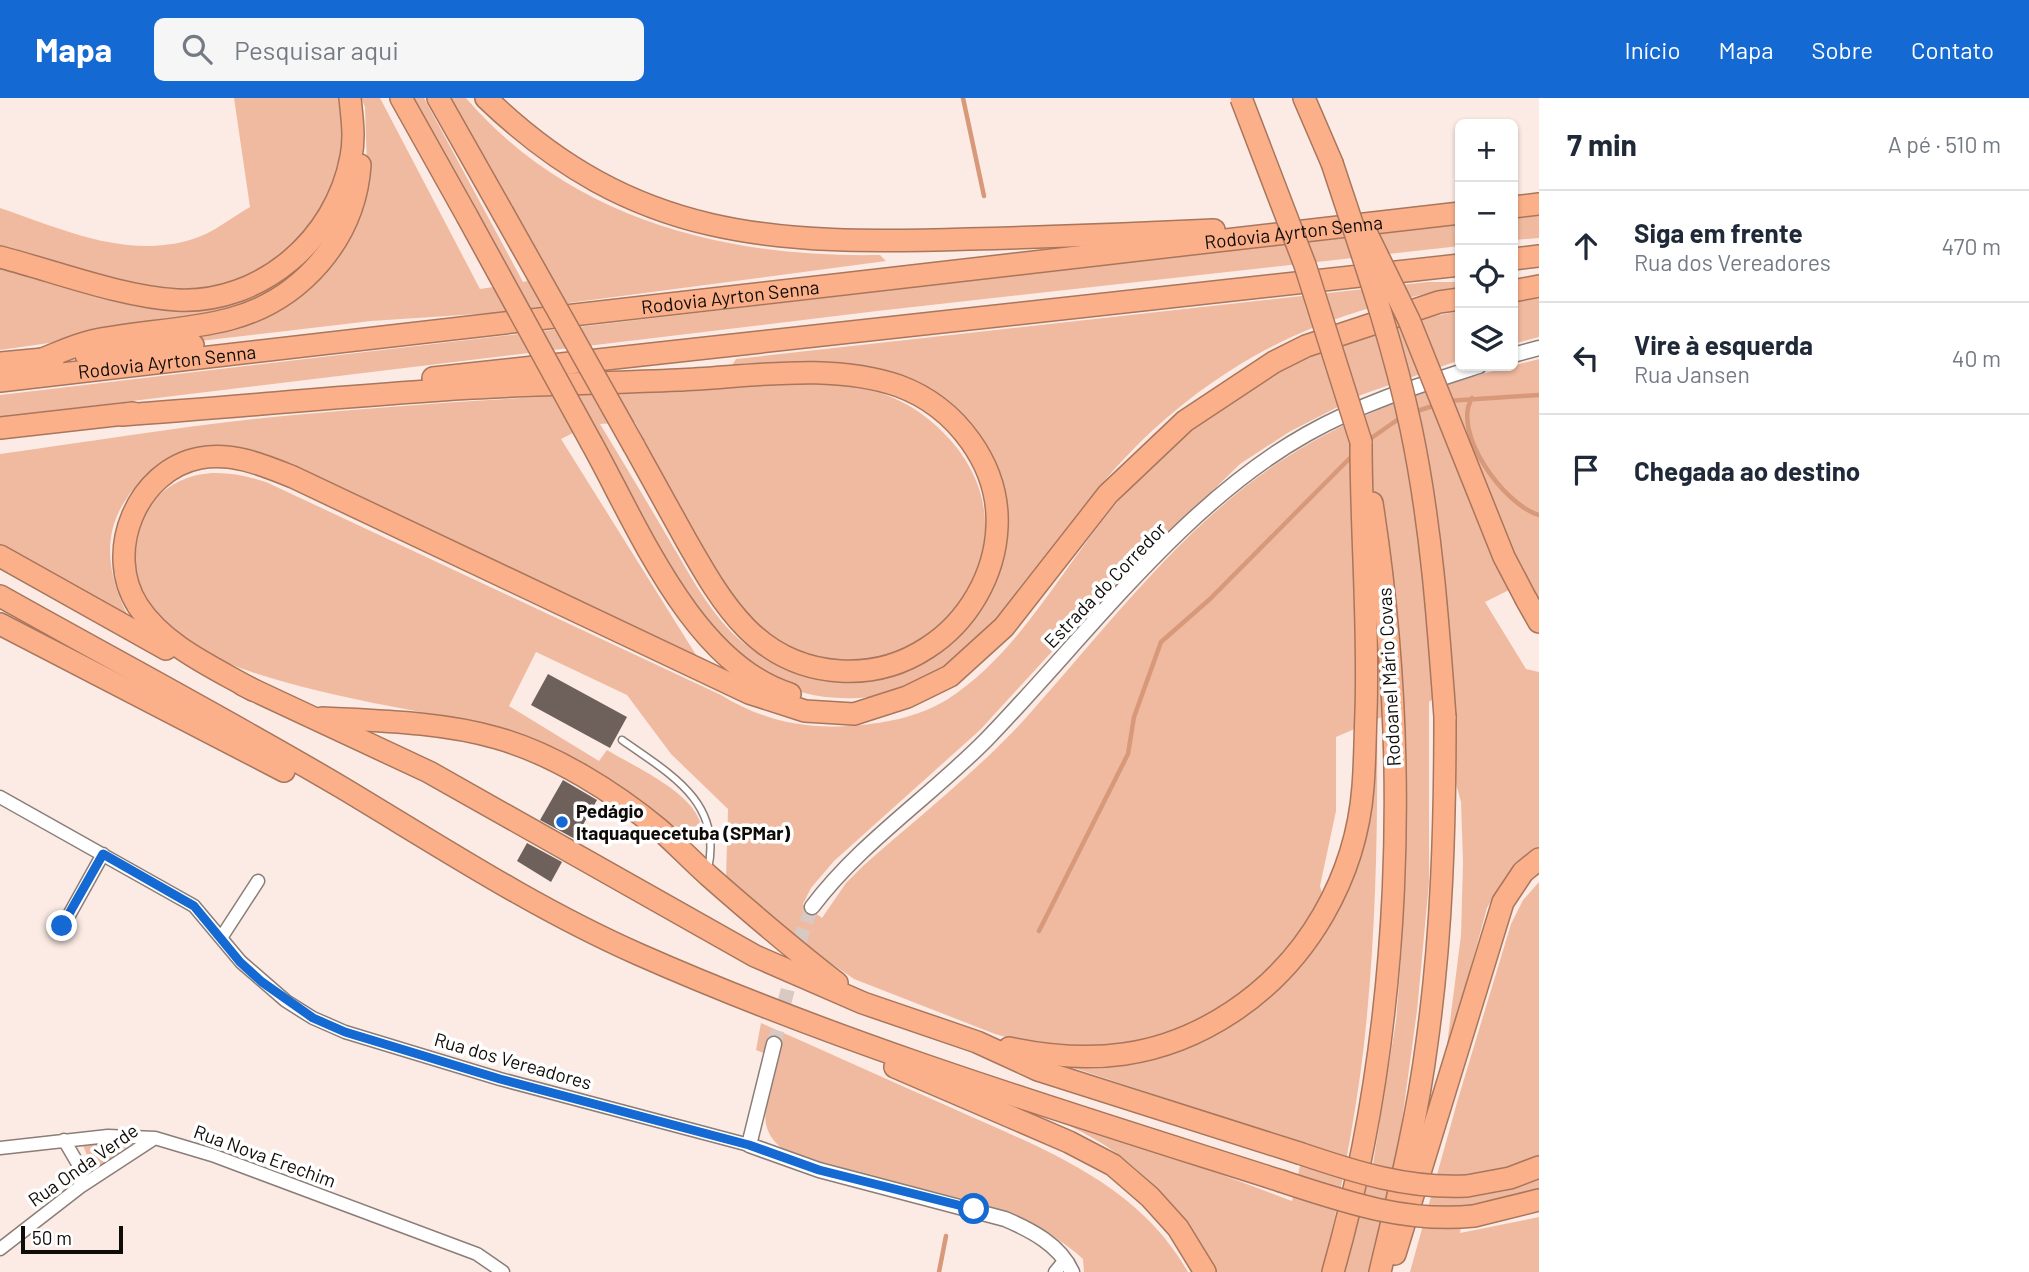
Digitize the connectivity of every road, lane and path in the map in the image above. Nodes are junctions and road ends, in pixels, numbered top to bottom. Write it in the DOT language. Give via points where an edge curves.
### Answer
graph roads {
  1 [pos="401,98"];
  2 [pos="438,98"];
  3 [pos="486,98"];
  4 [pos="1241,98"];
  5 [pos="1304,98"];
  6 [pos="351,103"];
  7 [pos="1332,163"];
  8 [pos="1539,204"];
  9 [pos="1518,206"];
  10 [pos="1455,214"];
  11 [pos="1408,219"];
  12 [pos="1539,256"];
  13 [pos="0,257"];
  14 [pos="1518,258"];
  15 [pos="1455,266"];
  16 [pos="1539,286"];
  17 [pos="1518,290"];
  18 [pos="1455,300"];
  19 [pos="370,340"];
  20 [pos="1539,348"];
  21 [pos="1518,354"];
  22 [pos="42,359"];
  23 [pos="0,363"];
  24 [pos="1465,371"];
  25 [pos="0,381"];
  26 [pos="122,415"];
  27 [pos="0,428"];
  28 [pos="1361,442"];
  29 [pos="0,556"];
  30 [pos="0,596"];
  31 [pos="1539,622"];
  32 [pos="0,624"];
  33 [pos="253,690"];
  34 [pos="886,702"];
  35 [pos="311,718"];
  36 [pos="622,740"];
  37 [pos="0,797"];
  38 [pos="103,854"];
  39 [pos="1539,859"];
  40 [pos="476,868"];
  41 [pos="707,874"];
  42 [pos="258,881"];
  43 [pos="813,908"];
  44 [pos="62,926"];
  45 [pos="222,938"];
  46 [pos="863,1003"];
  47 [pos="769,1009"];
  48 [pos="977,1042"];
  49 [pos="774,1044"];
  50 [pos="155,1138"];
  51 [pos="64,1140"];
  52 [pos="749,1145"];
  53 [pos="0,1148"];
  54 [pos="1539,1167"];
  55 [pos="80,1187"];
  56 [pos="1539,1200"];
  57 [pos="0,1249"];
  58 [pos="1069,1266"];
  59 [pos="503,1272"];
  60 [pos="1055,1272"];
  61 [pos="1205,1272"];
  62 [pos="1333,1272"];
  63 [pos="1380,1272"];
  64 [pos="1388,1272"];
  1 -- 34 [label="highway, bridge" via="672,588 711,642 755,678 807,699 842,705"];
  2 -- 26 [label="highway, bridge" via="503,213 634,446 719,598 757,638 800,665 853,672 879,669 935,643 980,592 993,558 998,514 982,459 971,440 938,408 898,386 851,376 797,375 473,388"];
  3 -- 11 [label="highway" via="538,143 621,195 669,214 782,239 890,242 1096,236"];
  4 -- 28 [label="highway, Rodoanel Mário Covas, bridge" via="1301,254"];
  5 -- 7 [label="highway"];
  6 -- 13 [label="highway" via="351,158 330,214 296,256 252,285 203,300 153,298"];
  6 -- 22 [label="highway" via="362,142 354,203 330,252 290,290 259,309 230,319 90,342"];
  7 -- 31 [label="highway, bridge" via="1409,320 1504,557"];
  7 -- 63 [label="highway, bridge" via="1384,320 1411,426 1426,510 1445,717 1442,859 1427,1042 1409,1150"];
  8 -- 9 [label="highway"];
  10 -- 11 [label="highway, Rodovia Ayrton Senna"];
  11 -- 19 [label="highway, Rodovia Ayrton Senna"];
  12 -- 14 [label="highway"];
  15 -- 26 [label="highway"];
  16 -- 17 [label="highway"];
  18 -- 34 [label="highway" via="1306,346 1185,421 1108,494 1004,627 972,660 929,688"];
  19 -- 22 [label="highway" via="279,338"];
  19 -- 25 [label="highway, Rodovia Ayrton Senna"];
  20 -- 21 [label="street"];
  22 -- 23 [label="highway"];
  24 -- 43 [label="street, Estrada do Corredor" via="1348,412 1247,475 1159,554 985,740 847,868"];
  26 -- 27 [label="highway"];
  28 -- 48 [label="highway" via="1368,657 1363,787 1351,847 1320,921 1277,978 1249,1001 1190,1035 1154,1048 1105,1058 1070,1059"];
  28 -- 62 [label="highway, Rodoanel Mário Covas" via="1383,579 1394,743 1385,993 1371,1115"];
  29 -- 33 [label="highway" via="170,651"];
  30 -- 40 [label="highway"];
  32 -- 40 [label="highway"];
  33 -- 34 [label="highway" via="181,648 154,626 127,587 124,539 140,500 176,466 201,458 256,462 293,477 774,702 832,715 854,714"];
  33 -- 35 [label="highway"];
  35 -- 41 [label="highway" via="472,732 529,750 630,807"];
  35 -- 46 [label="highway" via="429,772 730,943"];
  36 -- 41 [label="lane" via="671,775 695,799 711,831"];
  37 -- 38 [label="street, Rua dos Vereadores"];
  38 -- 44 [label="street"];
  38 -- 45 [label="street, Rua dos Vereadores" via="194,906"];
  39 -- 64 [label="highway" via="1523,872 1503,902 1405,1230"];
  40 -- 47 [label="highway" via="606,939"];
  41 -- 46 [label="highway"];
  42 -- 45 [label="street"];
  45 -- 52 [label="street, Rua dos Vereadores" via="240,962 286,1001 345,1032 500,1079"];
  46 -- 48 [label="highway"];
  47 -- 56 [label="highway, bridge" via="1007,1093 1386,1213 1428,1219 1474,1216"];
  47 -- 61 [label="highway" via="806,1030 1069,1142 1113,1166 1178,1228"];
  48 -- 54 [label="highway, bridge" via="1038,1070 1385,1181 1438,1188 1467,1186"];
  49 -- 52 [label="street"];
  50 -- 51 [label="street, Rua Nova Erechim"];
  50 -- 55 [label="street, Rua Onda Verde"];
  50 -- 59 [label="street, Rua Nova Erechim" via="477,1254"];
  51 -- 53 [label="street, Rua Nova Erechim"];
  51 -- 55 [label="street" via="81,1169"];
  52 -- 58 [label="street, Rua dos Vereadores" via="819,1170 1005,1219 1029,1229"];
  55 -- 57 [label="street, Rua Onda Verde"];
  58 -- 60 [label="street"];
}
